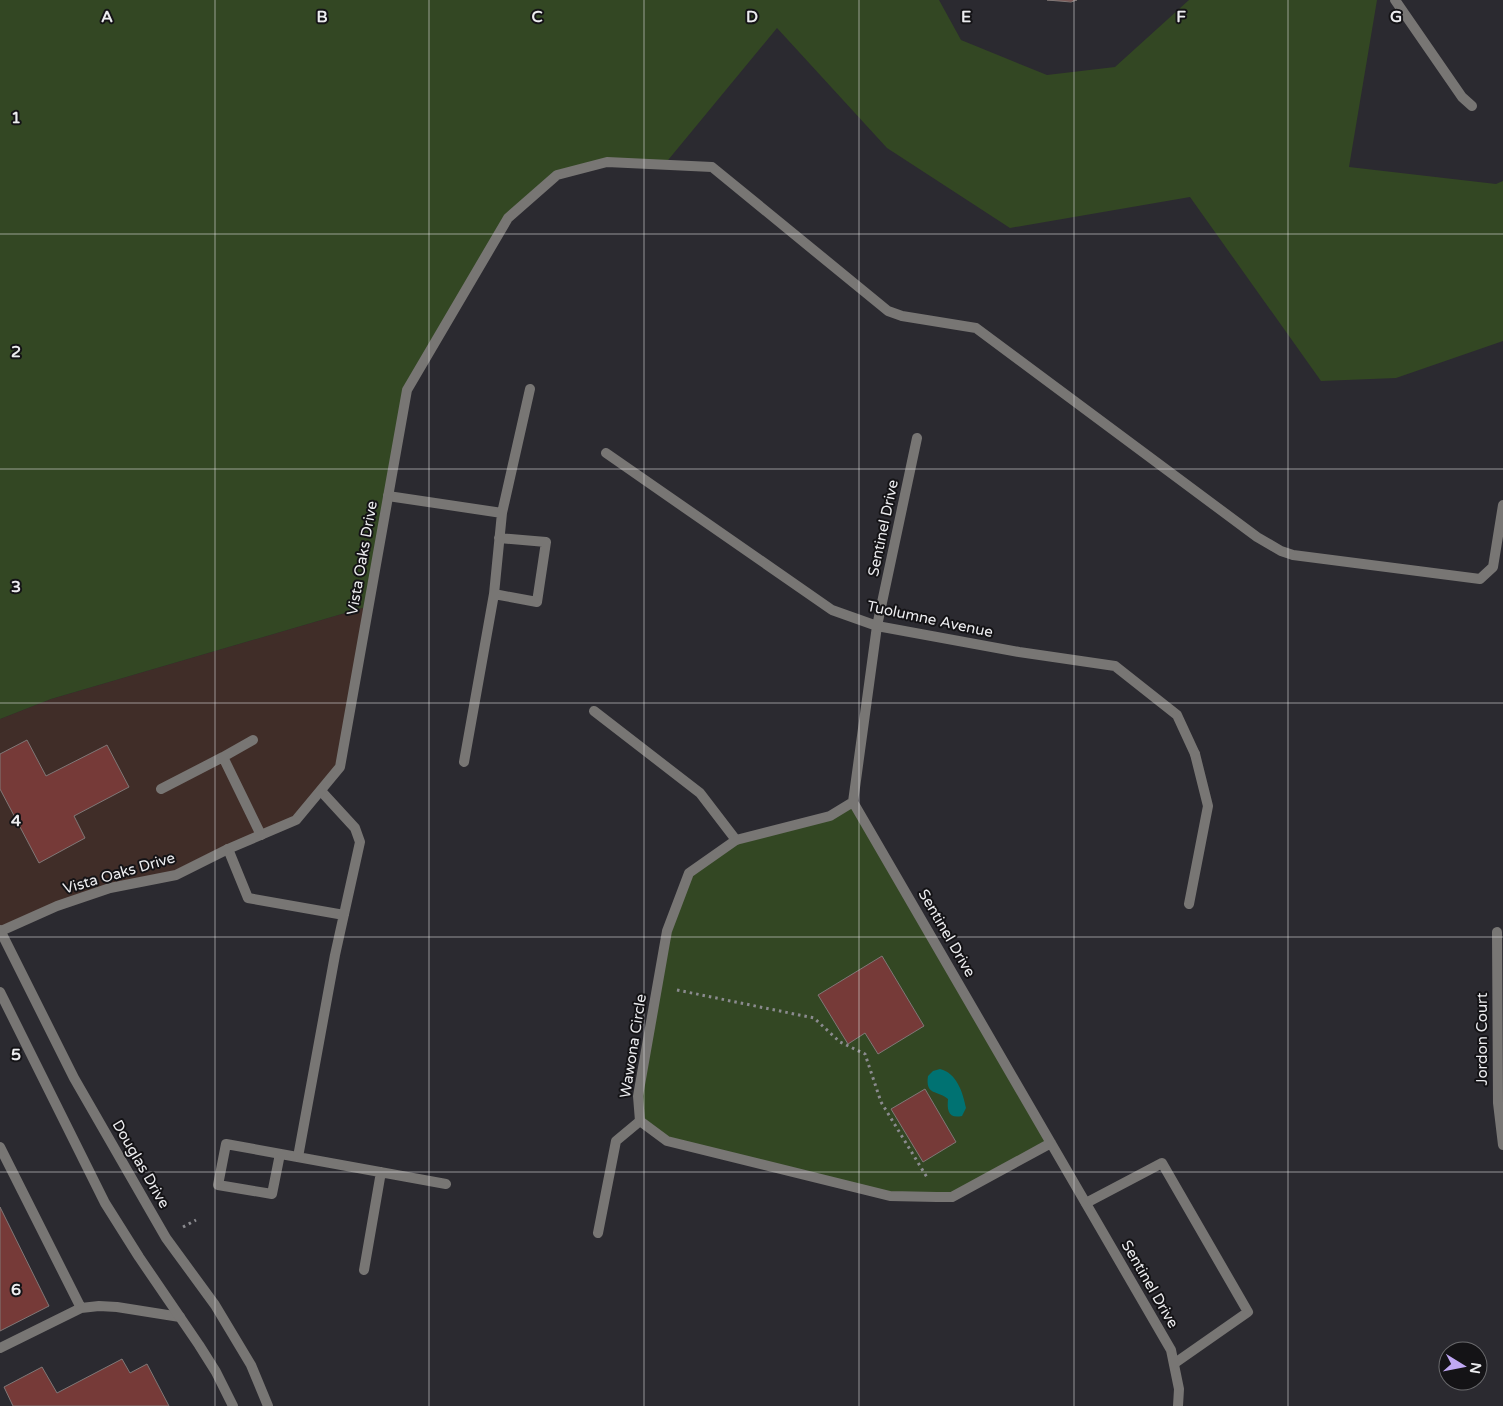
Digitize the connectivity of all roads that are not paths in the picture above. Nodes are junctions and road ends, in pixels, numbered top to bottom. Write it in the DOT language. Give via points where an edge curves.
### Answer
graph roads {
  1 [pos="1395,0"];
  2 [pos="1472,106"];
  3 [pos="530,390"];
  4 [pos="917,438"];
  5 [pos="606,453"];
  6 [pos="388,496"];
  7 [pos="1503,504"];
  8 [pos="502,513"];
  9 [pos="499,538"];
  10 [pos="494,594"];
  11 [pos="877,626"];
  12 [pos="594,711"];
  13 [pos="253,740"];
  14 [pos="223,757"];
  15 [pos="464,762"];
  16 [pos="161,789"];
  17 [pos="321,791"];
  18 [pos="853,802"];
  19 [pos="261,835"];
  20 [pos="736,840"];
  21 [pos="228,849"];
  22 [pos="1189,904"];
  23 [pos="344,915"];
  24 [pos="0,931"];
  25 [pos="1497,932"];
  26 [pos="0,992"];
  27 [pos="640,1121"];
  28 [pos="1051,1143"];
  29 [pos="1503,1146"];
  30 [pos="0,1148"];
  31 [pos="280,1154"];
  32 [pos="298,1157"];
  33 [pos="381,1172"];
  34 [pos="446,1184"];
  35 [pos="1086,1203"];
  36 [pos="598,1233"];
  37 [pos="364,1270"];
  38 [pos="81,1308"];
  39 [pos="180,1317"];
  40 [pos="0,1348"];
  41 [pos="1175,1363"];
  42 [pos="234,1406"];
  43 [pos="268,1406"];
  44 [pos="1178,1406"];
  1 -- 2 [label="street" via="1462,97"];
  3 -- 8 [label="street"];
  4 -- 11 [label="street, Sentinel Drive"];
  5 -- 11 [label="street, Tuolumne Avenue" via="832,610"];
  6 -- 7 [label="street, Vista Oaks Drive" via="407,390 508,218 557,175 608,162 712,167 888,311 976,328 1250,532 1281,551 1480,579 1493,567"];
  6 -- 8 [label="street"];
  6 -- 17 [label="street, Vista Oaks Drive" via="340,767"];
  8 -- 9 [label="street"];
  9 -- 10 [label="street"];
  9 -- 10 [label="street" via="546,542 537,602"];
  10 -- 15 [label="street"];
  11 -- 18 [label="street, Sentinel Drive"];
  11 -- 22 [label="street, Tuolumne Avenue" via="1115,666 1178,715 1195,754 1208,806"];
  12 -- 20 [label="street" via="700,793"];
  13 -- 14 [label="street"];
  14 -- 16 [label="street"];
  14 -- 19 [label="street"];
  17 -- 19 [label="street, Vista Oaks Drive" via="296,820"];
  17 -- 23 [label="street" via="355,828 360,842"];
  18 -- 20 [label="street, Wawona Circle" via="830,816"];
  18 -- 28 [label="street, Sentinel Drive"];
  19 -- 21 [label="street, Vista Oaks Drive"];
  20 -- 27 [label="street, Wawona Circle" via="689,873 667,931 638,1096"];
  21 -- 23 [label="street" via="248,898"];
  21 -- 24 [label="street, Vista Oaks Drive" via="176,875 110,888 57,906"];
  23 -- 32 [label="street"];
  24 -- 43 [label="street, Douglas Drive" via="74,1078 166,1238 216,1306 246,1356"];
  25 -- 29 [label="street, Jordon Court" via="1498,1103"];
  26 -- 39 [label="street" via="105,1203"];
  27 -- 28 [label="street" via="667,1141 890,1196 952,1197"];
  27 -- 36 [label="street" via="616,1141"];
  28 -- 35 [label="street, Sentinel Drive"];
  30 -- 38 [label="street"];
  31 -- 31 [label="street" via="272,1194 218,1185 226,1144"];
  31 -- 32 [label="street"];
  32 -- 33 [label="street"];
  33 -- 34 [label="street"];
  33 -- 37 [label="street"];
  35 -- 41 [label="street, Sentinel Drive" via="1171,1350"];
  35 -- 41 [label="street" via="1162,1163 1248,1312"];
  38 -- 39 [label="street" via="108,1306"];
  38 -- 40 [label="street"];
  39 -- 42 [label="street"];
  41 -- 44 [label="street, Sentinel Drive"];
}
